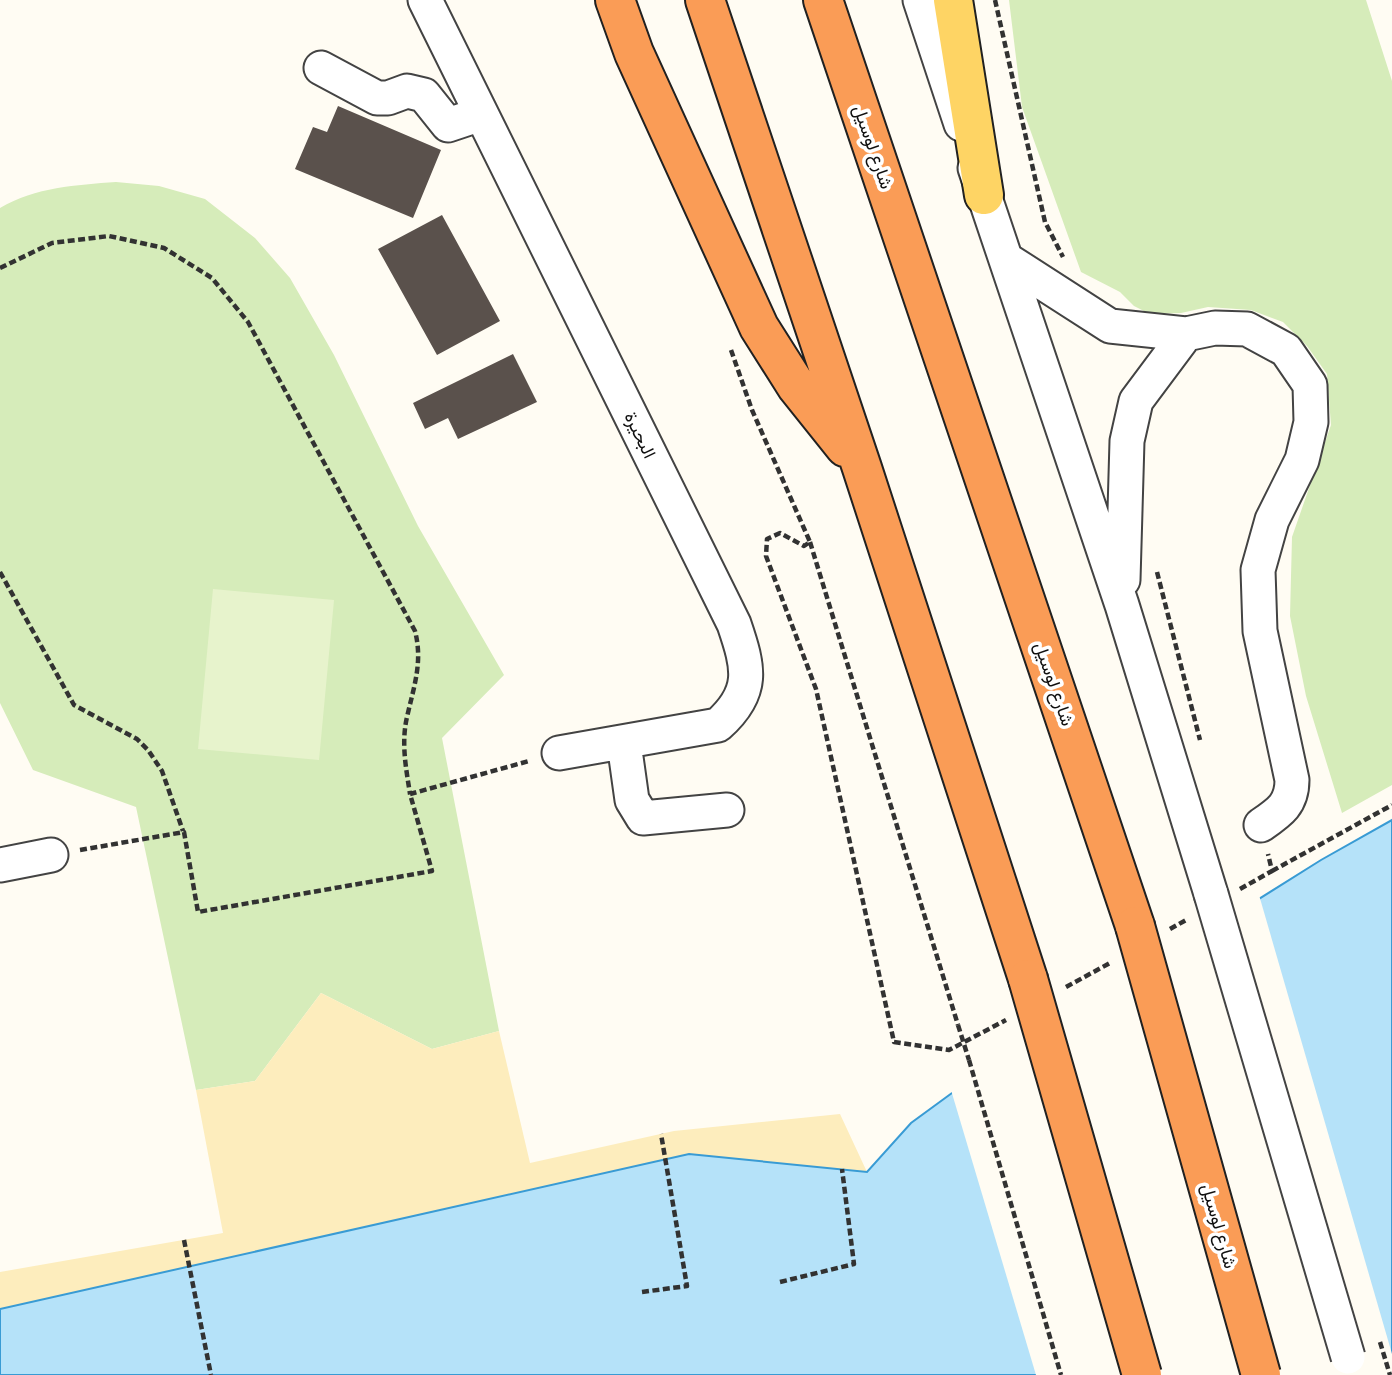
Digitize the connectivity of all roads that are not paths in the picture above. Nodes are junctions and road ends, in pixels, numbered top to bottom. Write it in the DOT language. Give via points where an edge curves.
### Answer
graph roads {
  1 [pos="425,0"];
  2 [pos="615,0"];
  3 [pos="705,0"];
  4 [pos="823,0"];
  5 [pos="920,0"];
  6 [pos="953,0"];
  7 [pos="321,68"];
  8 [pos="481,114"];
  9 [pos="984,195"];
  10 [pos="1009,261"];
  11 [pos="1186,334"];
  12 [pos="862,468"];
  13 [pos="1122,605"];
  14 [pos="624,743"];
  15 [pos="559,753"];
  16 [pos="727,810"];
  17 [pos="1261,825"];
  18 [pos="51,855"];
  19 [pos="0,865"];
  20 [pos="1351,1369"];
  21 [pos="1142,1375"];
  22 [pos="1261,1375"];
  1 -- 8 [label="street, البحيرة"];
  2 -- 12 [label="highway" via="634,53 759,327 797,387"];
  3 -- 12 [label="highway"];
  4 -- 22 [label="highway, شارع لوسيل, bridge" via="1136,926"];
  5 -- 9 [label="street"];
  6 -- 9 [label="main road"];
  7 -- 8 [label="street" via="377,98 407,91 424,95 448,125"];
  8 -- 14 [label="street, البحيرة" via="734,624 747,663 746,685 737,708 718,725"];
  9 -- 10 [label="street"];
  10 -- 11 [label="street" via="1110,326"];
  10 -- 13 [label="street"];
  11 -- 13 [label="street" via="1136,401 1127,441"];
  11 -- 17 [label="street" via="1214,328 1247,330 1286,350 1310,385 1311,422 1302,460 1272,520 1258,570 1259,631 1292,780 1292,796 1283,810"];
  12 -- 21 [label="highway, bridge" via="1028,979"];
  13 -- 20 [label="street, bridge"];
  14 -- 15 [label="street, البحيرة"];
  14 -- 16 [label="street" via="632,800 643,818"];
  18 -- 19 [label="street"];
}
